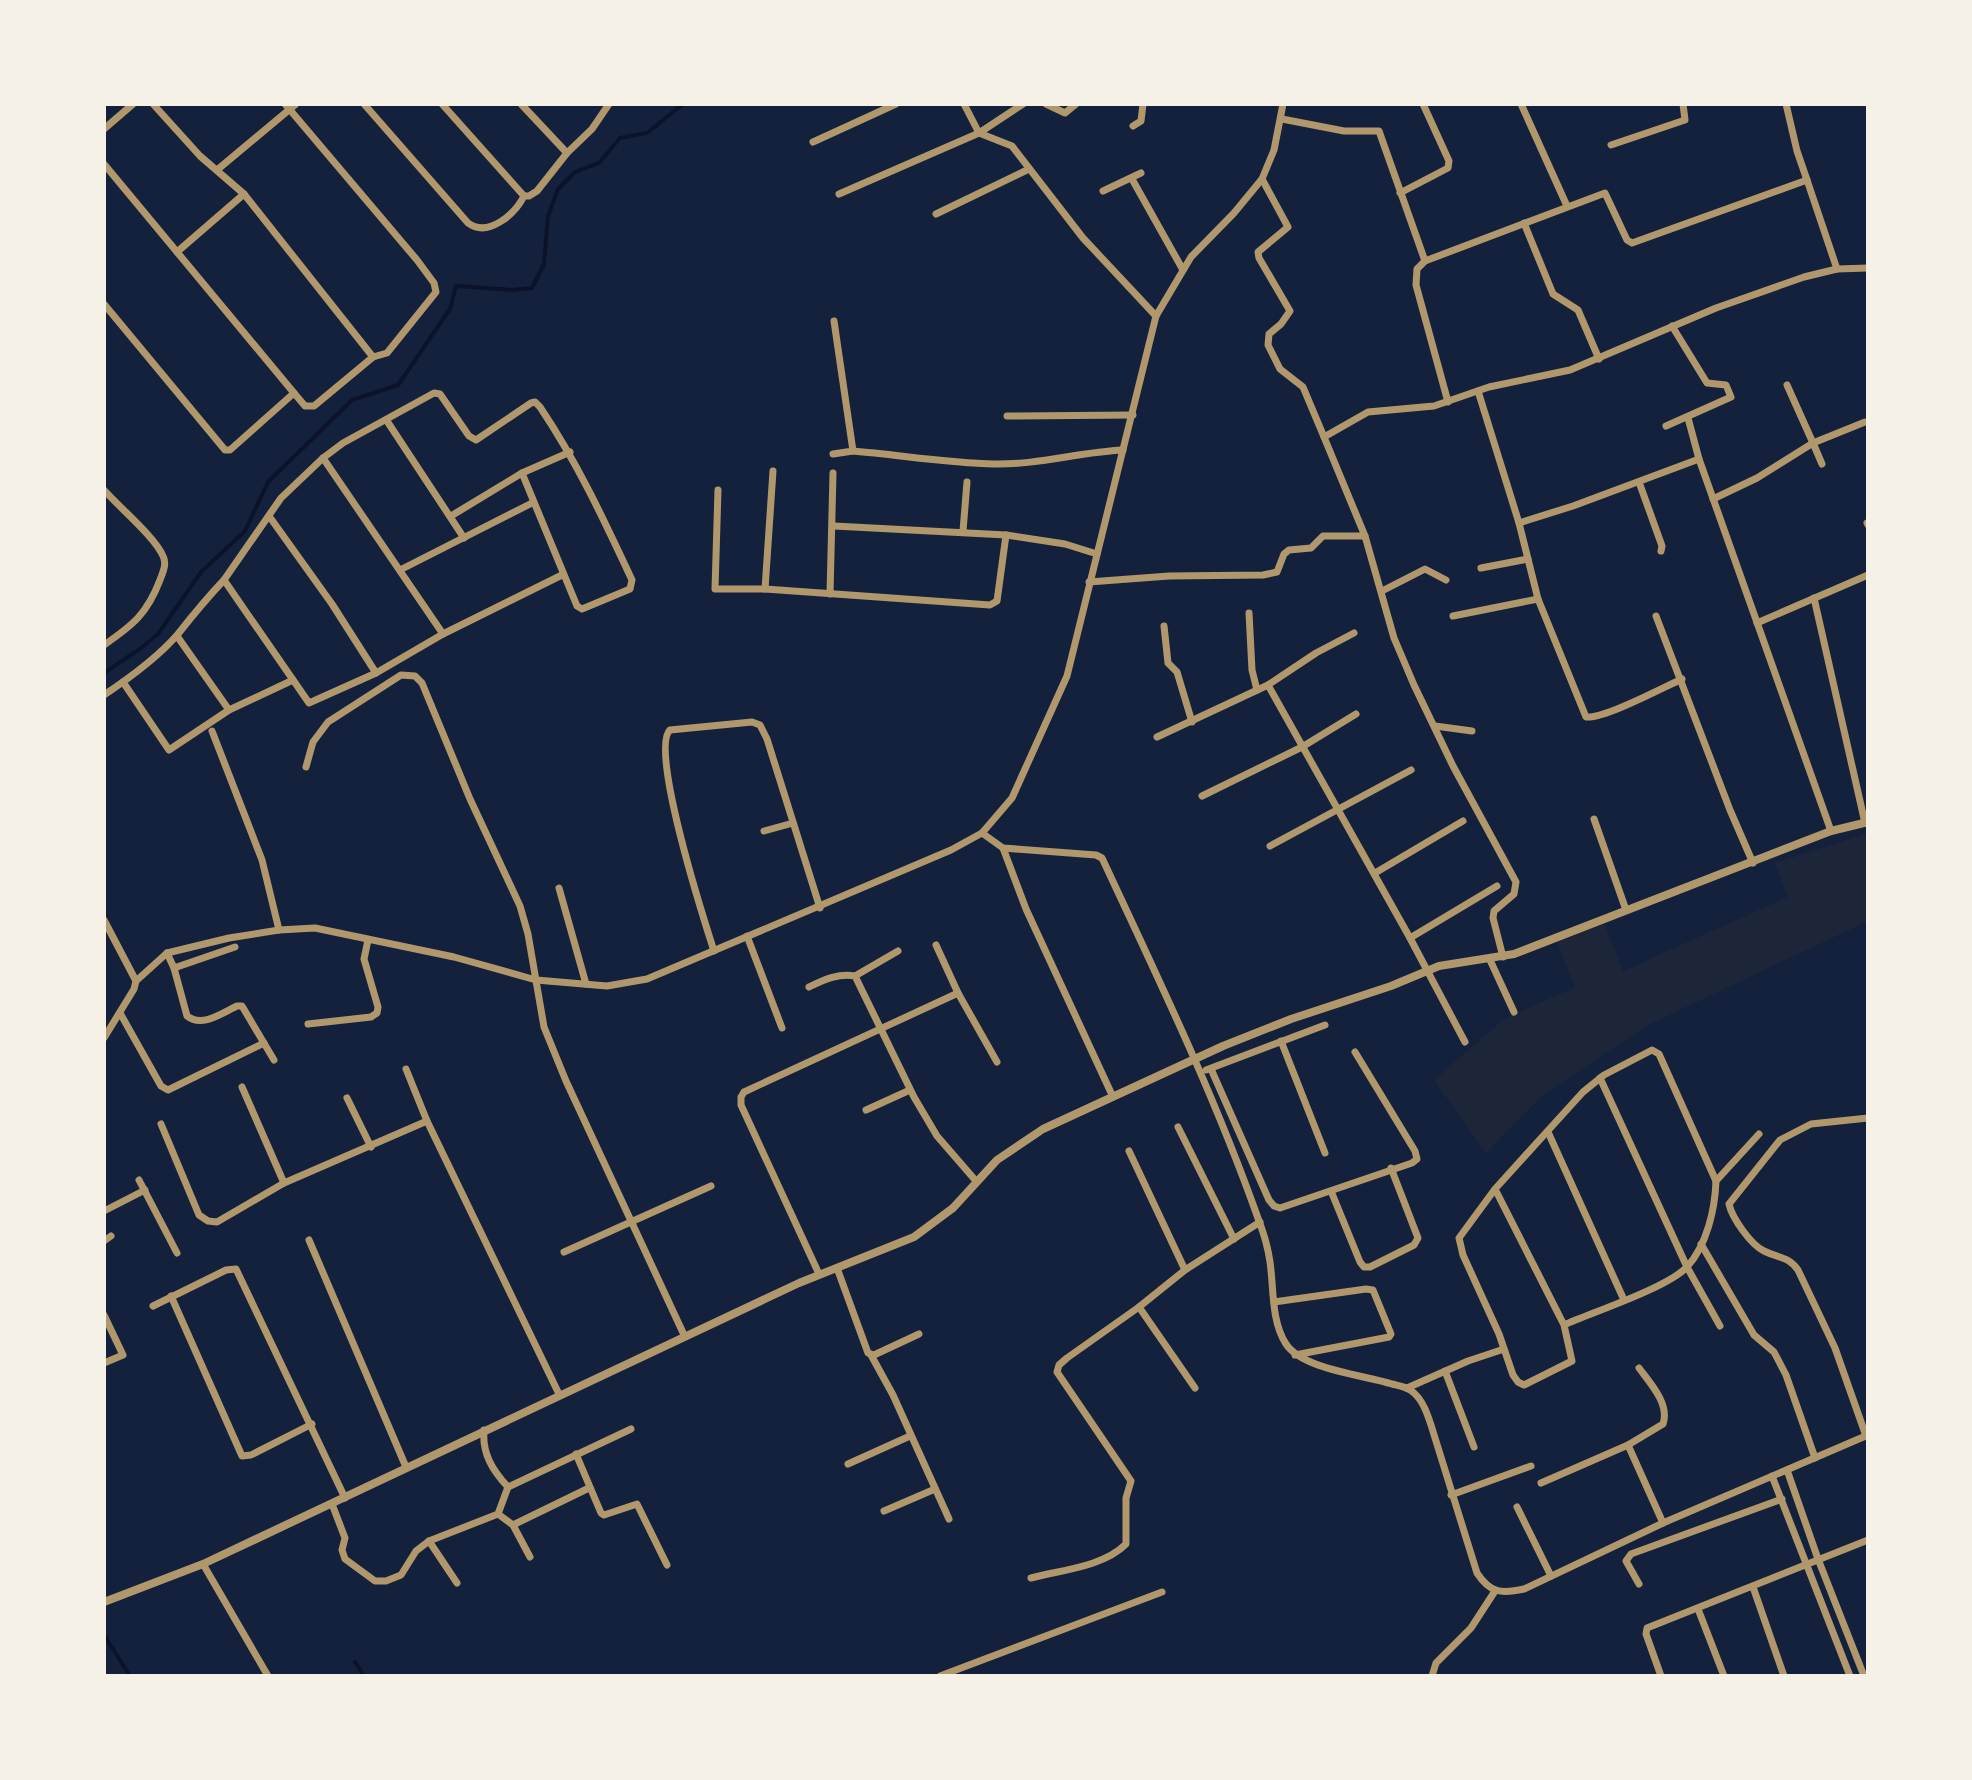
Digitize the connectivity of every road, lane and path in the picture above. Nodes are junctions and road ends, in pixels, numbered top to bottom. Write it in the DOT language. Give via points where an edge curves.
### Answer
graph roads {
  1 [pos="133,104"];
  2 [pos="153,104"];
  3 [pos="364,104"];
  4 [pos="442,104"];
  5 [pos="521,104"];
  6 [pos="896,104"];
  7 [pos="964,104"];
  8 [pos="1023,104"];
  9 [pos="1046,104"];
  10 [pos="1076,104"];
  11 [pos="1143,104"];
  12 [pos="1283,104"];
  13 [pos="1423,104"];
  14 [pos="1521,104"];
  15 [pos="1683,104"];
  16 [pos="1786,104"];
  17 [pos="606,105"];
  18 [pos="290,106"];
  19 [pos="1282,119"];
  20 [pos="1133,126"];
  21 [pos="104,129"];
  22 [pos="979,133"];
  23 [pos="813,142"];
  24 [pos="1611,145"];
  25 [pos="567,153"];
  26 [pos="104,164"];
  27 [pos="1029,169"];
  28 [pos="217,170"];
  29 [pos="1141,173"];
  30 [pos="1132,179"];
  31 [pos="1262,179"];
  32 [pos="1807,180"];
  33 [pos="1103,191"];
  34 [pos="1400,193"];
  35 [pos="244,194"];
  36 [pos="839,194"];
  37 [pos="524,196"];
  38 [pos="1567,206"];
  39 [pos="936,214"];
  40 [pos="1524,223"];
  41 [pos="177,252"];
  42 [pos="1425,261"];
  43 [pos="1868,268"];
  44 [pos="1837,269"];
  45 [pos="1183,270"];
  46 [pos="104,304"];
  47 [pos="1156,316"];
  48 [pos="834,321"];
  49 [pos="1672,326"];
  50 [pos="373,357"];
  51 [pos="1599,359"];
  52 [pos="1787,385"];
  53 [pos="1478,391"];
  54 [pos="294,393"];
  55 [pos="1448,402"];
  56 [pos="1133,415"];
  57 [pos="1007,416"];
  58 [pos="1688,418"];
  59 [pos="387,421"];
  60 [pos="1865,422"];
  61 [pos="1666,426"];
  62 [pos="1324,437"];
  63 [pos="1813,443"];
  64 [pos="1123,450"];
  65 [pos="853,451"];
  66 [pos="570,452"];
  67 [pos="833,454"];
  68 [pos="323,458"];
  69 [pos="1699,459"];
  70 [pos="1822,464"];
  71 [pos="773,471"];
  72 [pos="522,473"];
  73 [pos="833,473"];
  74 [pos="967,482"];
  75 [pos="1639,482"];
  76 [pos="104,490"];
  77 [pos="718,490"];
  78 [pos="1713,499"];
  79 [pos="532,503"];
  80 [pos="269,516"];
  81 [pos="451,516"];
  82 [pos="1519,523"];
  83 [pos="834,526"];
  84 [pos="963,531"];
  85 [pos="1006,535"];
  86 [pos="1365,536"];
  87 [pos="464,538"];
  88 [pos="1661,551"];
  89 [pos="1097,554"];
  90 [pos="1528,559"];
  91 [pos="1481,568"];
  92 [pos="400,570"];
  93 [pos="562,575"];
  94 [pos="1868,575"];
  95 [pos="224,580"];
  96 [pos="1446,580"];
  97 [pos="1089,582"];
  98 [pos="765,589"];
  99 [pos="1382,591"];
  100 [pos="830,594"];
  101 [pos="1814,598"];
  102 [pos="1538,599"];
  103 [pos="1249,613"];
  104 [pos="1453,616"];
  105 [pos="1656,616"];
  106 [pos="1757,623"];
  107 [pos="1164,626"];
  108 [pos="1354,633"];
  109 [pos="443,634"];
  110 [pos="177,636"];
  111 [pos="105,644"];
  112 [pos="376,673"];
  113 [pos="1682,679"];
  114 [pos="293,680"];
  115 [pos="123,682"];
  116 [pos="1268,685"];
  117 [pos="1257,690"];
  118 [pos="104,695"];
  119 [pos="229,710"];
  120 [pos="1356,714"];
  121 [pos="1192,722"];
  122 [pos="1435,726"];
  123 [pos="212,731"];
  124 [pos="1472,731"];
  125 [pos="1157,737"];
  126 [pos="1302,747"];
  127 [pos="306,767"];
  128 [pos="1411,770"];
  129 [pos="1202,796"];
  130 [pos="1338,810"];
  131 [pos="1594,819"];
  132 [pos="1463,821"];
  133 [pos="1866,822"];
  134 [pos="793,823"];
  135 [pos="764,831"];
  136 [pos="1831,831"];
  137 [pos="982,833"];
  138 [pos="1270,846"];
  139 [pos="1003,848"];
  140 [pos="1753,863"];
  141 [pos="1375,873"];
  142 [pos="1497,886"];
  143 [pos="559,888"];
  144 [pos="820,908"];
  145 [pos="1626,910"];
  146 [pos="104,920"];
  147 [pos="279,930"];
  148 [pos="747,936"];
  149 [pos="1410,938"];
  150 [pos="368,940"];
  151 [pos="936,945"];
  152 [pos="235,947"];
  153 [pos="714,951"];
  154 [pos="898,951"];
  155 [pos="167,953"];
  156 [pos="1503,957"];
  157 [pos="1490,960"];
  158 [pos="174,968"];
  159 [pos="1427,971"];
  160 [pos="855,976"];
  161 [pos="536,980"];
  162 [pos="136,981"];
  163 [pos="586,984"];
  164 [pos="809,987"];
  165 [pos="958,993"];
  166 [pos="1514,1012"];
  167 [pos="120,1013"];
  168 [pos="308,1024"];
  169 [pos="1325,1025"];
  170 [pos="782,1028"];
  171 [pos="880,1029"];
  172 [pos="104,1038"];
  173 [pos="1281,1041"];
  174 [pos="1465,1042"];
  175 [pos="264,1043"];
  176 [pos="1355,1052"];
  177 [pos="274,1060"];
  178 [pos="1194,1060"];
  179 [pos="997,1062"];
  180 [pos="406,1069"];
  181 [pos="1211,1069"];
  182 [pos="1200,1072"];
  183 [pos="1600,1078"];
  184 [pos="242,1087"];
  185 [pos="910,1090"];
  186 [pos="1113,1097"];
  187 [pos="347,1098"];
  188 [pos="866,1110"];
  189 [pos="1868,1118"];
  190 [pos="427,1121"];
  191 [pos="161,1124"];
  192 [pos="1178,1127"];
  193 [pos="1548,1132"];
  194 [pos="1759,1134"];
  195 [pos="371,1147"];
  196 [pos="1129,1151"];
  197 [pos="1325,1153"];
  198 [pos="1391,1168"];
  199 [pos="139,1180"];
  200 [pos="976,1181"];
  201 [pos="1716,1181"];
  202 [pos="284,1183"];
  203 [pos="711,1186"];
  204 [pos="1495,1189"];
  205 [pos="145,1190"];
  206 [pos="1331,1191"];
  207 [pos="104,1211"];
  208 [pos="1260,1222"];
  209 [pos="633,1223"];
  210 [pos="1234,1239"];
  211 [pos="309,1240"];
  212 [pos="1701,1244"];
  213 [pos="564,1252"];
  214 [pos="177,1253"];
  215 [pos="1687,1267"];
  216 [pos="837,1268"];
  217 [pos="1185,1270"];
  218 [pos="819,1274"];
  219 [pos="171,1296"];
  220 [pos="1624,1300"];
  221 [pos="1274,1302"];
  222 [pos="153,1306"];
  223 [pos="1139,1307"];
  224 [pos="104,1315"];
  225 [pos="1564,1325"];
  226 [pos="1720,1326"];
  227 [pos="919,1334"];
  228 [pos="685,1337"];
  229 [pos="1504,1349"];
  230 [pos="871,1355"];
  231 [pos="1295,1355"];
  232 [pos="104,1363"];
  233 [pos="1639,1368"];
  234 [pos="1445,1371"];
  235 [pos="1195,1388"];
  236 [pos="1407,1388"];
  237 [pos="559,1394"];
  238 [pos="312,1424"];
  239 [pos="631,1429"];
  240 [pos="484,1430"];
  241 [pos="910,1436"];
  242 [pos="1867,1436"];
  243 [pos="1628,1445"];
  244 [pos="1474,1447"];
  245 [pos="576,1454"];
  246 [pos="1815,1458"];
  247 [pos="848,1464"];
  248 [pos="1531,1466"];
  249 [pos="406,1467"];
  250 [pos="1787,1470"];
  251 [pos="1772,1476"];
  252 [pos="1541,1483"];
  253 [pos="508,1487"];
  254 [pos="589,1488"];
  255 [pos="935,1489"];
  256 [pos="1451,1495"];
  257 [pos="345,1498"];
  258 [pos="1782,1499"];
  259 [pos="332,1504"];
  260 [pos="1517,1507"];
  261 [pos="884,1511"];
  262 [pos="498,1514"];
  263 [pos="949,1519"];
  264 [pos="1663,1523"];
  265 [pos="513,1525"];
  266 [pos="1868,1540"];
  267 [pos="429,1541"];
  268 [pos="1626,1541"];
  269 [pos="1631,1554"];
  270 [pos="530,1557"];
  271 [pos="1818,1559"];
  272 [pos="1807,1563"];
  273 [pos="203,1564"];
  274 [pos="667,1565"];
  275 [pos="1551,1576"];
  276 [pos="1031,1578"];
  277 [pos="457,1583"];
  278 [pos="1639,1584"];
  279 [pos="1753,1587"];
  280 [pos="1495,1591"];
  281 [pos="1162,1592"];
  282 [pos="104,1602"];
  283 [pos="1698,1609"];
  284 [pos="1863,1673"];
  285 [pos="268,1676"];
  286 [pos="940,1676"];
  287 [pos="1432,1676"];
  288 [pos="1661,1676"];
  289 [pos="1724,1676"];
  290 [pos="1784,1676"];
  291 [pos="1849,1676"];
  1 -- 21 [label="street"];
  2 -- 28 [label="street"];
  3 -- 37 [label="street" via="476,229 505,219"];
  4 -- 37 [label="street"];
  5 -- 25 [label="street"];
  6 -- 23 [label="street"];
  7 -- 22 [label="street"];
  8 -- 22 [label="street"];
  9 -- 10 [label="street" via="1065,113"];
  11 -- 20 [label="street" via="1141,121"];
  12 -- 19 [label="street"];
  13 -- 34 [label="street" via="1448,168"];
  14 -- 38 [label="street"];
  15 -- 24 [label="street" via="1685,120"];
  16 -- 32 [label="street"];
  17 -- 25 [label="street" via="592,129"];
  18 -- 28 [label="street"];
  18 -- 50 [label="street" via="434,283 435,296 399,341"];
  19 -- 31 [label="street"];
  19 -- 34 [label="street" via="1344,131 1379,131"];
  22 -- 27 [label="street" via="1012,146"];
  22 -- 36 [label="street"];
  25 -- 37 [label="street" via="537,191"];
  26 -- 41 [label="street"];
  27 -- 39 [label="street"];
  27 -- 47 [label="street" via="1083,238"];
  28 -- 35 [label="street"];
  29 -- 30 [label="street"];
  30 -- 33 [label="street"];
  30 -- 45 [label="street"];
  31 -- 45 [label="street"];
  31 -- 62 [label="street" via="1288,227 1258,252 1290,311 1269,334 1268,345 1283,374 1303,387"];
  32 -- 38 [label="street" via="1632,243 1608,194"];
  32 -- 44 [label="street"];
  34 -- 42 [label="street"];
  35 -- 41 [label="street"];
  35 -- 50 [label="street"];
  38 -- 40 [label="street"];
  40 -- 42 [label="street"];
  40 -- 51 [label="street" via="1553,294 1578,310"];
  41 -- 54 [label="street"];
  42 -- 55 [label="street" via="1417,269 1416,285"];
  43 -- 44 [label="street"];
  44 -- 49 [label="street"];
  45 -- 47 [label="street"];
  46 -- 54 [label="street" via="225,450"];
  47 -- 56 [label="street"];
  48 -- 65 [label="street"];
  49 -- 51 [label="street"];
  49 -- 58 [label="street" via="1707,383 1726,385 1731,394 1727,401"];
  50 -- 54 [label="street" via="311,407"];
  51 -- 53 [label="street"];
  52 -- 63 [label="street"];
  53 -- 55 [label="street"];
  53 -- 82 [label="street"];
  55 -- 62 [label="street" via="1368,412"];
  56 -- 57 [label="street"];
  56 -- 64 [label="street"];
  58 -- 61 [label="street"];
  58 -- 69 [label="street"];
  59 -- 66 [label="street" via="440,394 476,440 535,402"];
  59 -- 68 [label="street"];
  59 -- 81 [label="street"];
  60 -- 63 [label="street"];
  62 -- 86 [label="street"];
  63 -- 70 [label="street"];
  63 -- 78 [label="street"];
  64 -- 65 [label="street" via="993,464"];
  64 -- 89 [label="street"];
  65 -- 67 [label="street"];
  66 -- 72 [label="street"];
  66 -- 93 [label="street" via="632,584 580,609"];
  68 -- 80 [label="street"];
  68 -- 92 [label="street"];
  69 -- 75 [label="street"];
  69 -- 78 [label="street"];
  71 -- 98 [label="street"];
  72 -- 79 [label="street"];
  72 -- 81 [label="street"];
  73 -- 83 [label="street"];
  74 -- 84 [label="street"];
  75 -- 82 [label="street"];
  75 -- 88 [label="street"];
  76 -- 111 [label="street" via="165,558 149,606"];
  77 -- 98 [label="street" via="715,589"];
  78 -- 106 [label="street"];
  79 -- 87 [label="street"];
  79 -- 93 [label="street"];
  80 -- 95 [label="street"];
  80 -- 112 [label="street"];
  81 -- 87 [label="street"];
  82 -- 90 [label="street"];
  83 -- 84 [label="street"];
  83 -- 100 [label="street"];
  84 -- 85 [label="street"];
  85 -- 89 [label="street"];
  85 -- 100 [label="street" via="997,601 990,605"];
  86 -- 97 [label="street" via="1323,536 1311,548 1289,550 1277,572 1263,575"];
  86 -- 99 [label="street"];
  87 -- 92 [label="street"];
  89 -- 97 [label="street"];
  90 -- 91 [label="street"];
  90 -- 102 [label="street"];
  92 -- 109 [label="street"];
  93 -- 109 [label="street"];
  94 -- 101 [label="street"];
  95 -- 110 [label="street"];
  95 -- 114 [label="street"];
  96 -- 99 [label="street" via="1425,569"];
  97 -- 137 [label="street" via="1067,676 1051,715 1012,798"];
  98 -- 100 [label="street"];
  99 -- 122 [label="street" via="1394,638"];
  101 -- 106 [label="street"];
  101 -- 133 [label="street"];
  102 -- 104 [label="street"];
  102 -- 113 [label="street" via="1586,717"];
  103 -- 117 [label="street"];
  105 -- 113 [label="street"];
  106 -- 136 [label="street"];
  107 -- 121 [label="street" via="1168,663 1177,672"];
  108 -- 116 [label="street"];
  109 -- 112 [label="street"];
  110 -- 115 [label="street"];
  110 -- 119 [label="street"];
  112 -- 114 [label="street" via="309,703"];
  113 -- 140 [label="street"];
  114 -- 119 [label="street"];
  115 -- 118 [label="street"];
  115 -- 119 [label="street" via="168,749"];
  116 -- 117 [label="street"];
  116 -- 126 [label="street"];
  117 -- 121 [label="street"];
  120 -- 126 [label="street"];
  121 -- 125 [label="street"];
  122 -- 124 [label="street"];
  122 -- 156 [label="street" via="1516,882 1514,894 1494,911"];
  123 -- 147 [label="street" via="262,860"];
  126 -- 129 [label="street"];
  126 -- 130 [label="street"];
  127 -- 161 [label="street" via="313,742 328,722 401,675 415,676 517,898"];
  128 -- 130 [label="street"];
  130 -- 138 [label="street"];
  130 -- 141 [label="street"];
  131 -- 145 [label="street"];
  132 -- 141 [label="street"];
  133 -- 136 [label="street"];
  134 -- 135 [label="street"];
  134 -- 144 [label="street"];
  134 -- 153 [label="street" via="760,725 743,722 665,734 679,832"];
  136 -- 140 [label="street"];
  137 -- 139 [label="street"];
  137 -- 144 [label="street"];
  139 -- 178 [label="street" via="1102,858"];
  139 -- 186 [label="street"];
  140 -- 145 [label="street"];
  141 -- 149 [label="street"];
  142 -- 149 [label="street"];
  143 -- 163 [label="street"];
  144 -- 148 [label="street"];
  145 -- 156 [label="street"];
  146 -- 162 [label="street"];
  147 -- 150 [label="street" via="315,928"];
  147 -- 155 [label="street"];
  148 -- 153 [label="street"];
  148 -- 170 [label="street"];
  149 -- 159 [label="street"];
  150 -- 161 [label="street"];
  150 -- 168 [label="street" via="364,959 377,1013"];
  151 -- 165 [label="street"];
  152 -- 158 [label="street"];
  153 -- 163 [label="street" via="647,979"];
  154 -- 160 [label="street"];
  155 -- 158 [label="street"];
  155 -- 162 [label="street"];
  156 -- 157 [label="street"];
  157 -- 159 [label="street"];
  157 -- 166 [label="street"];
  158 -- 175 [label="street" via="187,1016 194,1022 242,1006"];
  159 -- 174 [label="street"];
  159 -- 178 [label="street"];
  160 -- 164 [label="street" via="835,976"];
  160 -- 171 [label="street"];
  161 -- 163 [label="street"];
  161 -- 209 [label="street" via="544,1027"];
  162 -- 167 [label="street"];
  165 -- 171 [label="street"];
  165 -- 179 [label="street"];
  167 -- 172 [label="street"];
  167 -- 175 [label="street" via="168,1090"];
  169 -- 173 [label="street"];
  171 -- 185 [label="street"];
  171 -- 218 [label="street" via="741,1097"];
  173 -- 181 [label="street"];
  173 -- 197 [label="street"];
  175 -- 177 [label="street"];
  176 -- 198 [label="street" via="1415,1151 1412,1163"];
  178 -- 182 [label="street"];
  178 -- 186 [label="street"];
  180 -- 190 [label="street"];
  181 -- 182 [label="street"];
  181 -- 206 [label="street" via="1274,1206"];
  182 -- 208 [label="street"];
  183 -- 193 [label="street"];
  183 -- 201 [label="street" via="1652,1050 1659,1054"];
  183 -- 215 [label="street"];
  184 -- 202 [label="street"];
  185 -- 188 [label="street"];
  185 -- 200 [label="street" via="937,1136"];
  186 -- 200 [label="street" via="1043,1129"];
  187 -- 195 [label="street"];
  189 -- 242 [label="street" via="1811,1124 1780,1140 1729,1204 1762,1251 1792,1261 1798,1270 1835,1348"];
  190 -- 195 [label="street"];
  190 -- 237 [label="street"];
  191 -- 202 [label="street" via="199,1215 208,1221 217,1222"];
  192 -- 210 [label="street"];
  193 -- 204 [label="street"];
  193 -- 220 [label="street"];
  194 -- 201 [label="street"];
  195 -- 202 [label="street"];
  196 -- 217 [label="street"];
  198 -- 206 [label="street"];
  198 -- 206 [label="street" via="1418,1238 1370,1267 1360,1262"];
  199 -- 205 [label="street"];
  200 -- 216 [label="street" via="924,1231"];
  201 -- 212 [label="street" via="1716,1203"];
  203 -- 209 [label="street"];
  204 -- 225 [label="street"];
  204 -- 229 [label="street" via="1464,1229 1459,1244"];
  205 -- 207 [label="street"];
  205 -- 214 [label="street"];
  208 -- 210 [label="street"];
  208 -- 221 [label="street"];
  209 -- 213 [label="street"];
  209 -- 228 [label="street"];
  210 -- 217 [label="street"];
  211 -- 249 [label="street"];
  212 -- 215 [label="street"];
  212 -- 246 [label="street" via="1754,1335 1774,1352"];
  215 -- 220 [label="street"];
  215 -- 226 [label="street"];
  216 -- 218 [label="street"];
  216 -- 230 [label="street"];
  217 -- 223 [label="street"];
  218 -- 228 [label="street"];
  219 -- 222 [label="street"];
  219 -- 238 [label="street" via="236,1269"];
  219 -- 238 [label="street" via="242,1456"];
  220 -- 225 [label="street"];
  221 -- 231 [label="street" via="1283,1339"];
  221 -- 231 [label="street" via="1373,1290 1391,1334"];
  223 -- 235 [label="street"];
  223 -- 276 [label="street" via="1067,1358 1057,1372 1131,1481 1126,1544 1117,1553"];
  224 -- 232 [label="street" via="123,1355"];
  225 -- 229 [label="street" via="1572,1361 1524,1385"];
  227 -- 230 [label="street"];
  228 -- 237 [label="street"];
  229 -- 234 [label="street"];
  230 -- 241 [label="street"];
  231 -- 236 [label="street"];
  233 -- 243 [label="street" via="1666,1417"];
  234 -- 236 [label="street"];
  234 -- 244 [label="street"];
  236 -- 256 [label="street" via="1423,1403"];
  237 -- 240 [label="street"];
  238 -- 257 [label="street"];
  239 -- 245 [label="street"];
  240 -- 249 [label="street"];
  240 -- 253 [label="street" via="490,1465"];
  241 -- 247 [label="street"];
  241 -- 255 [label="street"];
  242 -- 246 [label="street"];
  243 -- 252 [label="street"];
  243 -- 264 [label="street"];
  245 -- 253 [label="street"];
  245 -- 254 [label="street"];
  246 -- 250 [label="street"];
  248 -- 256 [label="street"];
  249 -- 257 [label="street"];
  250 -- 251 [label="street"];
  250 -- 271 [label="street"];
  251 -- 258 [label="street"];
  251 -- 264 [label="street"];
  253 -- 262 [label="street"];
  254 -- 265 [label="street"];
  254 -- 274 [label="street" via="602,1515 637,1504"];
  255 -- 261 [label="street"];
  255 -- 263 [label="street"];
  256 -- 280 [label="street" via="1477,1573"];
  257 -- 259 [label="street"];
  258 -- 269 [label="street"];
  258 -- 272 [label="street"];
  259 -- 267 [label="street" via="345,1538 345,1559 375,1581 401,1575"];
  259 -- 273 [label="street"];
  260 -- 275 [label="street"];
  262 -- 265 [label="street"];
  262 -- 267 [label="street"];
  264 -- 268 [label="street"];
  265 -- 270 [label="street"];
  266 -- 271 [label="street"];
  267 -- 277 [label="street"];
  268 -- 269 [label="street"];
  268 -- 275 [label="street"];
  269 -- 278 [label="street" via="1627,1566"];
  271 -- 272 [label="street"];
  271 -- 284 [label="street"];
  272 -- 279 [label="street"];
  272 -- 291 [label="street"];
  273 -- 282 [label="street"];
  273 -- 285 [label="street"];
  275 -- 280 [label="street" via="1524,1589"];
  279 -- 283 [label="street"];
  279 -- 290 [label="street"];
  280 -- 287 [label="street" via="1471,1628 1436,1663"];
  281 -- 286 [label="street"];
  283 -- 288 [label="street" via="1647,1628"];
  283 -- 289 [label="street"];
  284 -- 291 [label="street"];
}
